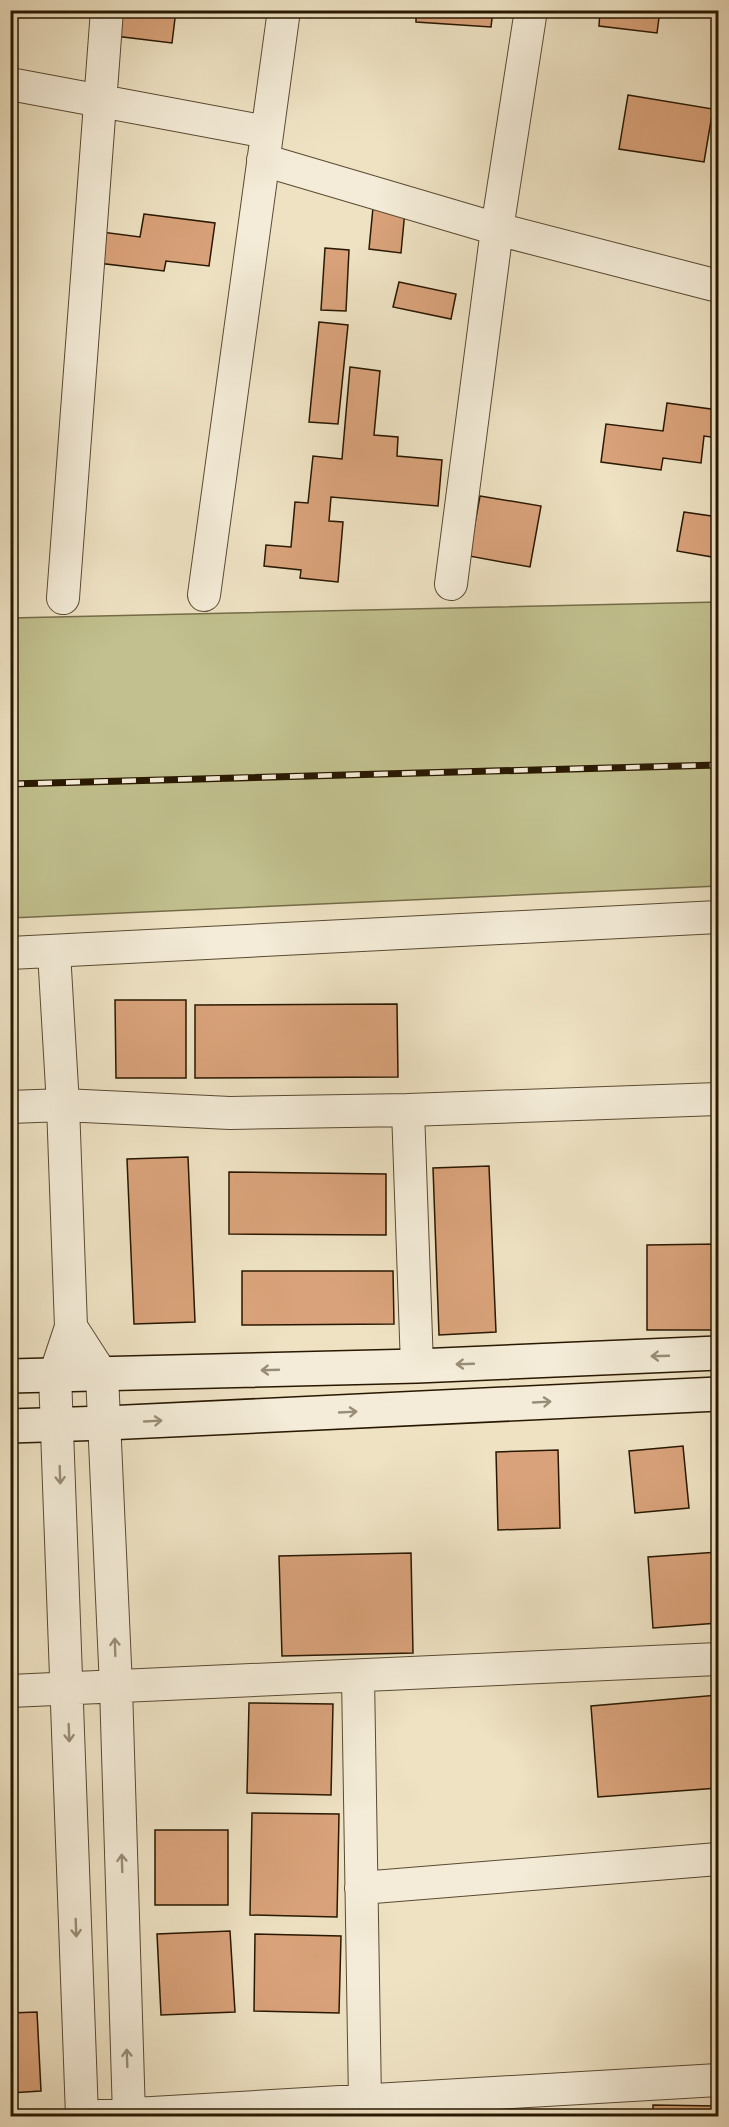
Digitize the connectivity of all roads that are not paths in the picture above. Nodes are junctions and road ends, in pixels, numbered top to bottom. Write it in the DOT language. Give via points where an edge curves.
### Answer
graph roads {
  1 [pos="106,10"];
  2 [pos="284,10"];
  3 [pos="531,10"];
  4 [pos="10,84"];
  5 [pos="100,100"];
  6 [pos="265,146"];
  7 [pos="497,230"];
  8 [pos="718,286"];
  9 [pos="451,584"];
  10 [pos="204,595"];
  11 [pos="63,598"];
  12 [pos="718,917"];
  13 [pos="54,952"];
  14 [pos="10,953"];
  15 [pos="718,1099"];
  16 [pos="63,1105"];
  17 [pos="10,1107"];
  18 [pos="408,1110"];
  19 [pos="71,1327"];
  20 [pos="718,1353"];
  21 [pos="417,1366"];
  22 [pos="55,1375"];
  23 [pos="102,1375"];
  24 [pos="10,1376"];
  25 [pos="718,1394"];
  26 [pos="106,1423"];
  27 [pos="58,1424"];
  28 [pos="10,1426"];
  29 [pos="718,1659"];
  30 [pos="357,1676"];
  31 [pos="117,1687"];
  32 [pos="68,1689"];
  33 [pos="10,1691"];
  34 [pos="718,1859"];
  35 [pos="361,1888"];
  36 [pos="718,2080"];
  37 [pos="365,2101"];
  38 [pos="82,2116"];
  39 [pos="119,2116"];
  1 -- 5 [label="street"];
  2 -- 6 [label="street"];
  3 -- 7 [label="street"];
  4 -- 5 [label="street"];
  5 -- 6 [label="street"];
  5 -- 11 [label="street"];
  6 -- 7 [label="street"];
  6 -- 10 [label="street"];
  7 -- 8 [label="street"];
  7 -- 9 [label="street"];
  12 -- 13 [label="street"];
  13 -- 14 [label="street"];
  13 -- 16 [label="street"];
  15 -- 18 [label="street"];
  16 -- 17 [label="street"];
  16 -- 18 [label="street" via="230,1113"];
  16 -- 19 [label="street"];
  18 -- 21 [label="street"];
  19 -- 22 [label="street"];
  19 -- 23 [label="street"];
  20 -- 21 [label="main road, one-way"];
  21 -- 23 [label="main road, one-way"];
  22 -- 23 [label="main road"];
  22 -- 24 [label="main road"];
  22 -- 27 [label="street"];
  23 -- 26 [label="street"];
  26 -- 25 [label="main road, one-way"];
  26 -- 27 [label="main road"];
  31 -- 26 [label="street, one-way"];
  27 -- 28 [label="main road"];
  27 -- 32 [label="street, one-way"];
  29 -- 30 [label="street"];
  30 -- 31 [label="street"];
  30 -- 35 [label="street"];
  31 -- 32 [label="street"];
  39 -- 31 [label="street, one-way"];
  32 -- 33 [label="street"];
  32 -- 38 [label="street, one-way"];
  34 -- 35 [label="street"];
  35 -- 37 [label="street"];
  36 -- 37 [label="street"];
  37 -- 39 [label="street"];
}
